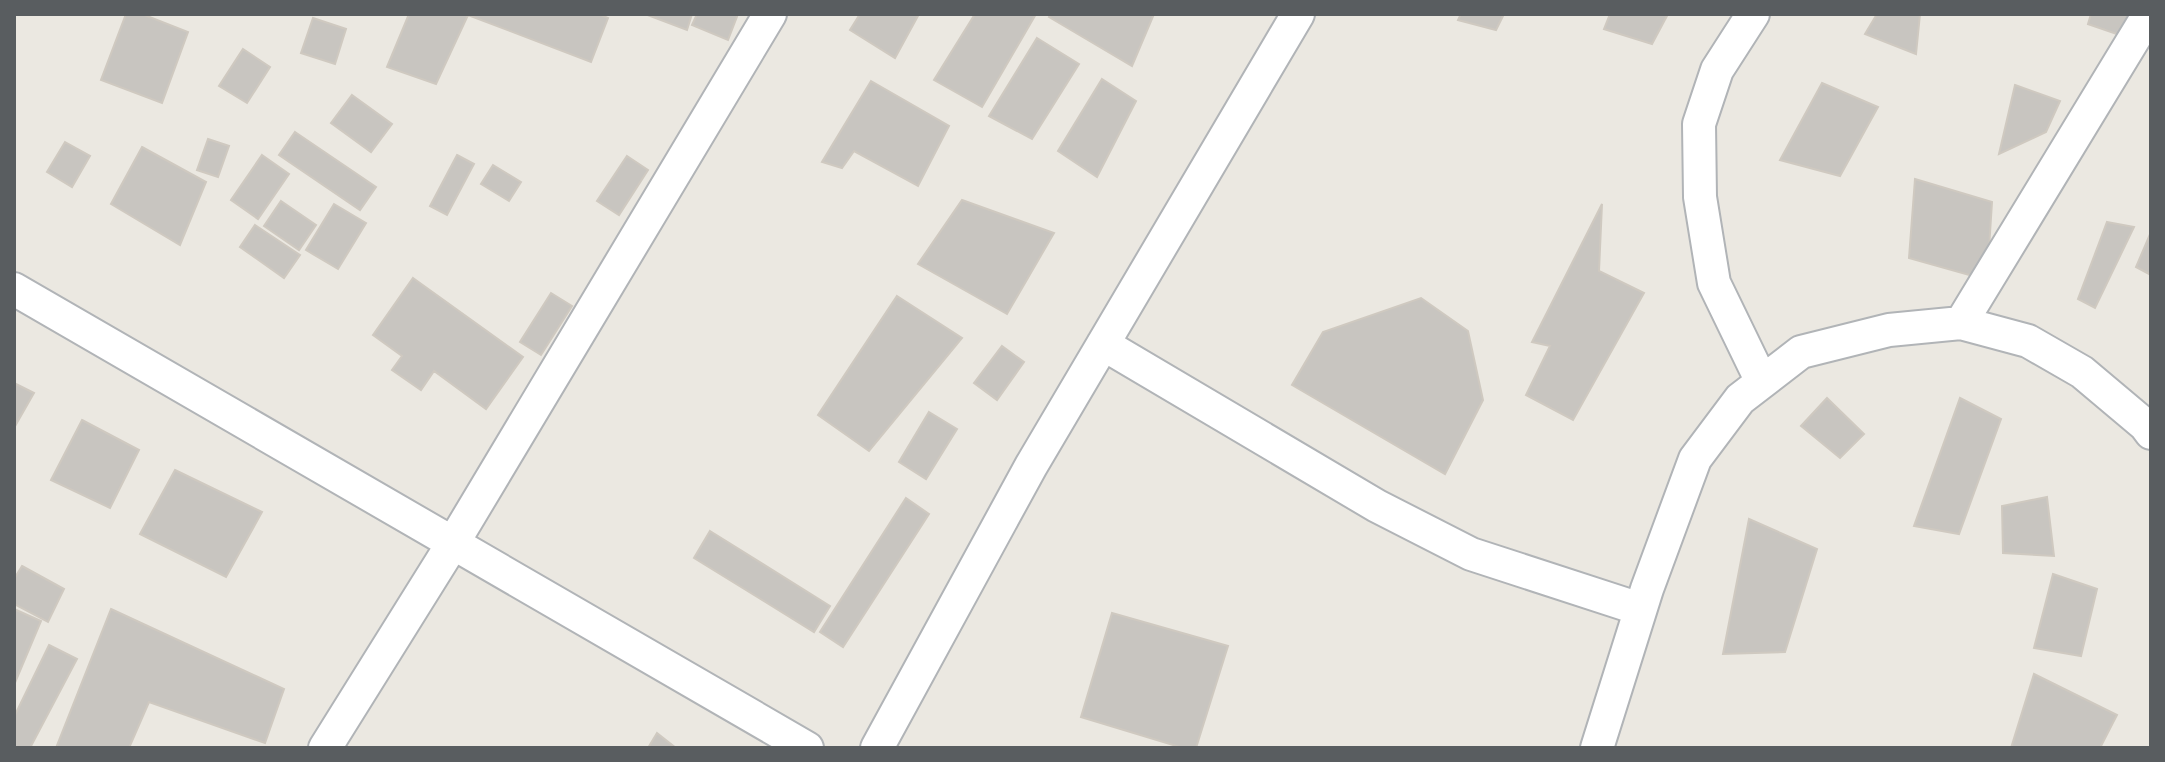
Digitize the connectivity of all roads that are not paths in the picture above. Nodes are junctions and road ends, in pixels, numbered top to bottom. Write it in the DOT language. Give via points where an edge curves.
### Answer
graph roads {
  1 [pos="770,14"];
  2 [pos="1298,14"];
  3 [pos="1753,14"];
  4 [pos="2149,14"];
  5 [pos="14,289"];
  6 [pos="1961,323"];
  7 [pos="1103,344"];
  8 [pos="1762,382"];
  9 [pos="2151,433"];
  10 [pos="453,543"];
  11 [pos="1640,609"];
  12 [pos="325,748"];
  13 [pos="807,748"];
  14 [pos="877,748"];
  15 [pos="1597,748"];
  1 -- 10 [label="street"];
  2 -- 7 [label="street"];
  3 -- 8 [label="street" via="1717,70 1699,124 1700,197 1714,283"];
  4 -- 6 [label="street"];
  5 -- 10 [label="street"];
  6 -- 8 [label="street" via="1889,330 1801,352"];
  6 -- 9 [label="street" via="2028,341 2082,372"];
  7 -- 11 [label="street" via="1377,506 1471,554"];
  7 -- 14 [label="street"];
  8 -- 11 [label="street" via="1740,399 1695,459"];
  10 -- 12 [label="street"];
  10 -- 13 [label="street"];
  11 -- 15 [label="street"];
}
